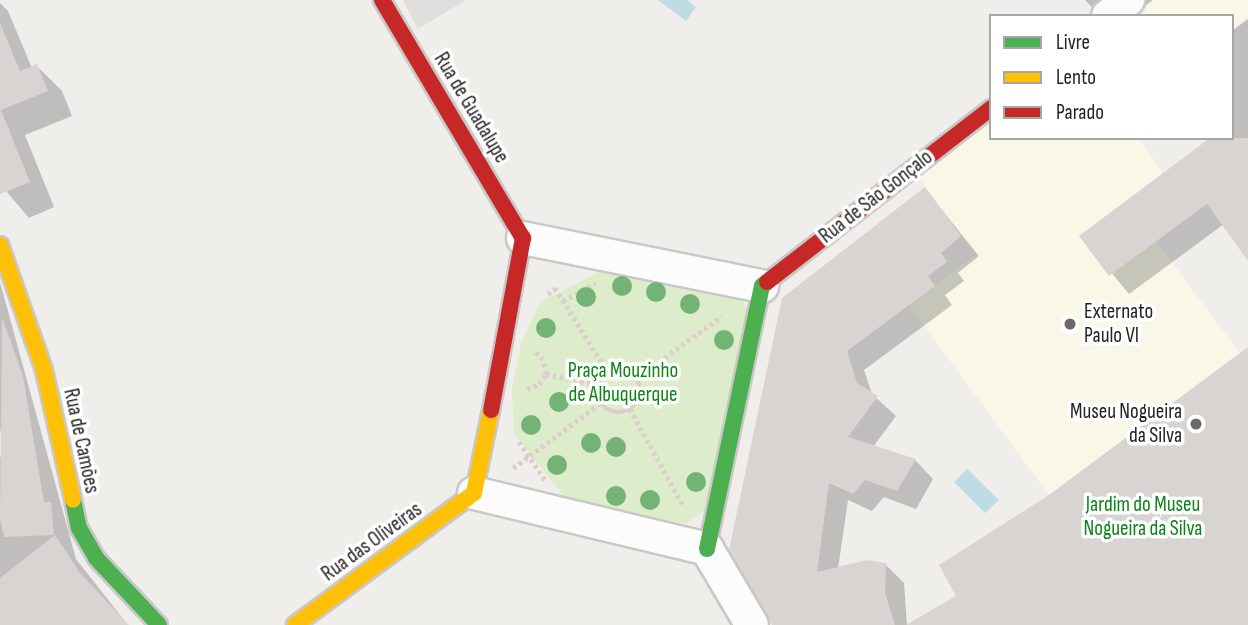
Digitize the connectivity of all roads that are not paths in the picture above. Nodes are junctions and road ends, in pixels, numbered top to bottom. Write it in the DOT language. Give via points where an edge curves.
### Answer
graph roads {
  1 [pos="382,0"];
  2 [pos="1128,0"];
  3 [pos="1110,14"];
  4 [pos="989,110"];
  5 [pos="523,238"];
  6 [pos="0,245"];
  7 [pos="762,286"];
  8 [pos="474,493"];
  9 [pos="707,549"];
  10 [pos="159,625"];
  11 [pos="295,625"];
  12 [pos="752,625"];
  1 -- 5 [label="street, Rua de Guadalupe"];
  2 -- 3 [label="street"];
  4 -- 7 [label="street, Rua de São Gonçalo"];
  5 -- 7 [label="street"];
  5 -- 8 [label="street"];
  6 -- 10 [label="street, Rua de Camões" via="44,370 79,528 96,558"];
  7 -- 9 [label="street"];
  8 -- 9 [label="street"];
  8 -- 11 [label="street, Rua das Oliveiras"];
  9 -- 12 [label="street"];
}
